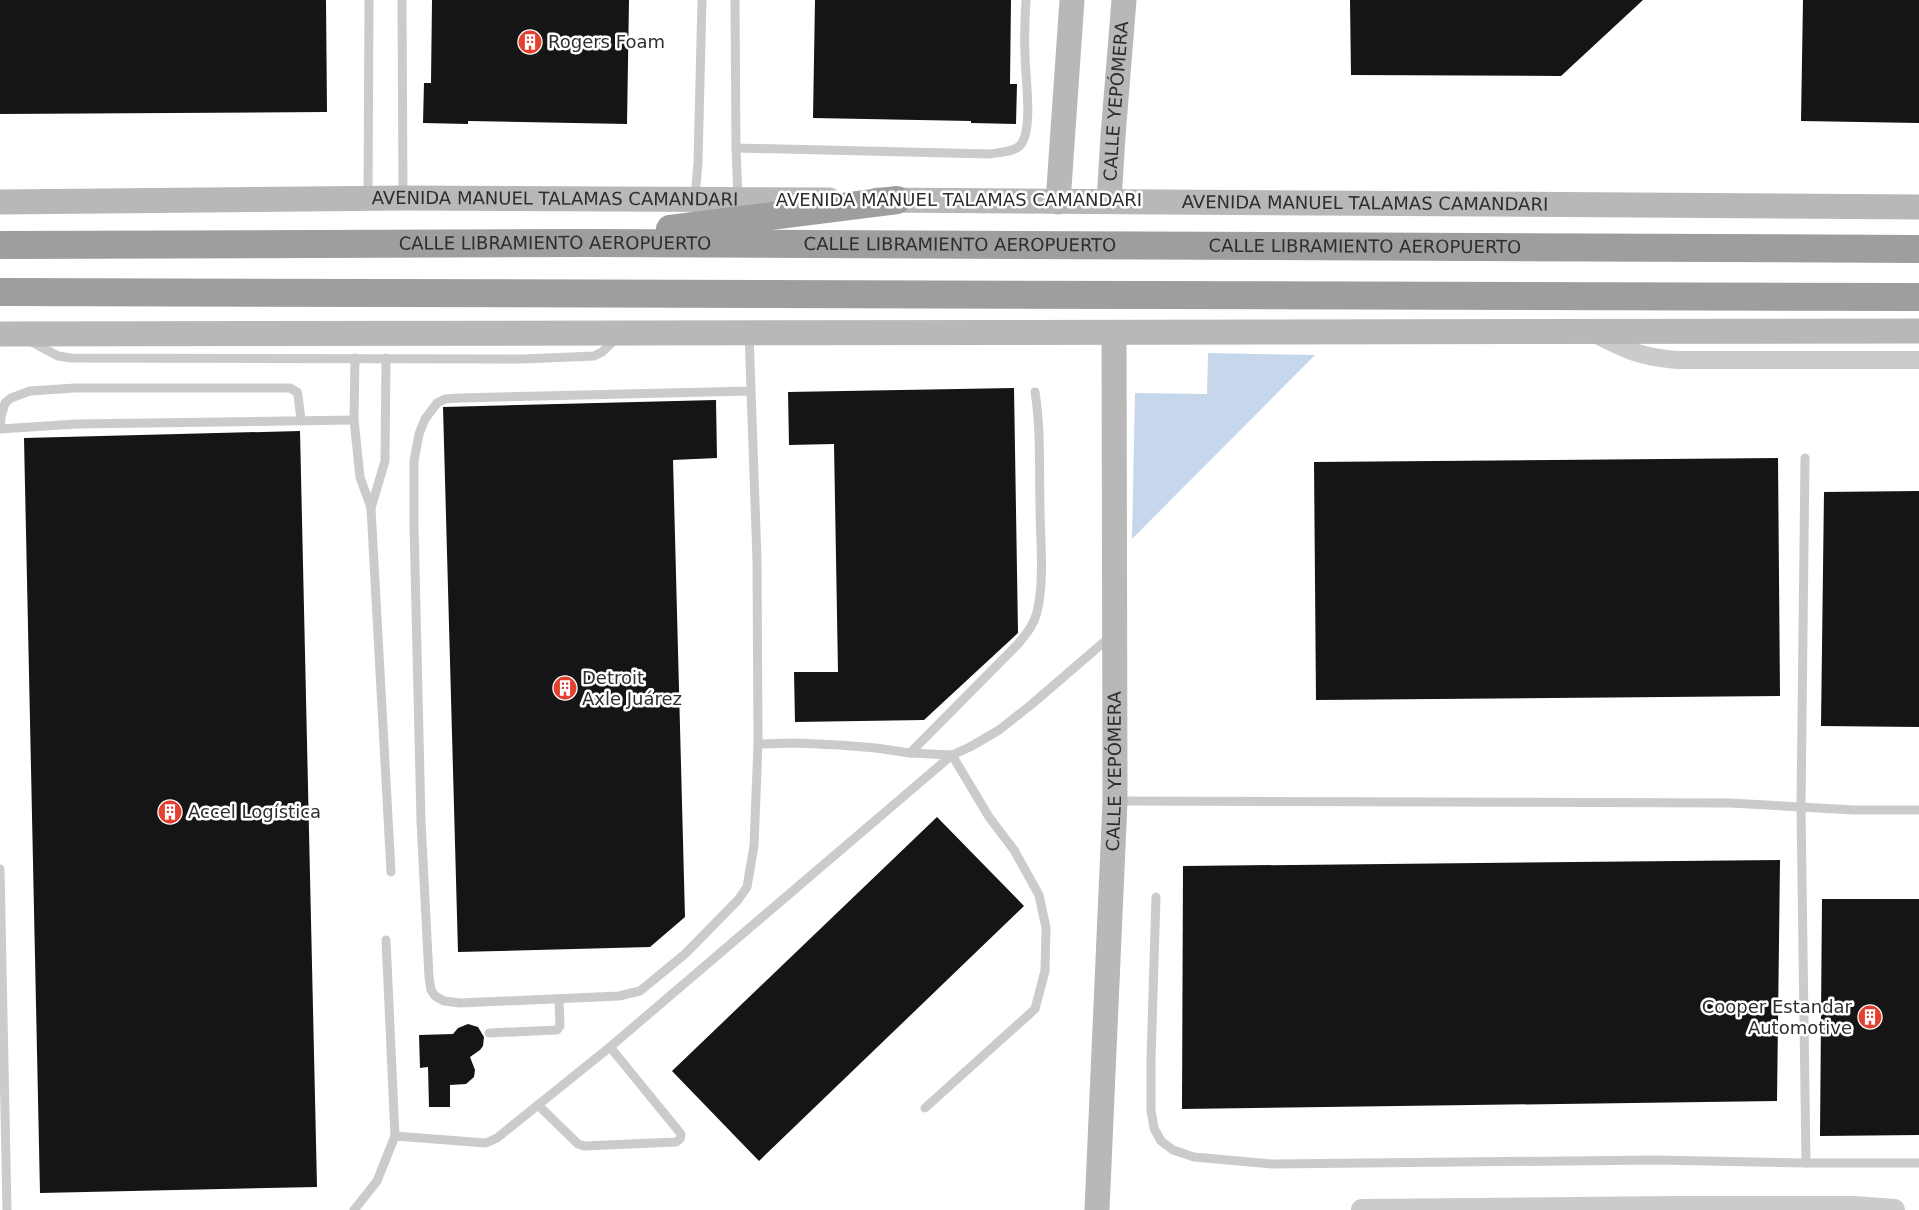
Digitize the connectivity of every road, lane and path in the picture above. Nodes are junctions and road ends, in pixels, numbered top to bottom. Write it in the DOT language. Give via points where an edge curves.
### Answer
graph roads {
  1 [pos="369,0"];
  2 [pos="402,0"];
  3 [pos="702,0"];
  4 [pos="735,0"];
  5 [pos="1026,0"];
  6 [pos="1072,0"];
  7 [pos="1124,0"];
  8 [pos="736,148"];
  9 [pos="368,198"];
  10 [pos="403,198"];
  11 [pos="695,198"];
  12 [pos="738,198"];
  13 [pos="897,200"];
  14 [pos="1110,201"];
  15 [pos="0,202"];
  16 [pos="1058,202"];
  17 [pos="1919,206"];
  18 [pos="559,243"];
  19 [pos="0,245"];
  20 [pos="1919,249"];
  21 [pos="0,292"];
  22 [pos="1919,298"];
  23 [pos="1919,331"];
  24 [pos="1590,332"];
  25 [pos="622,333"];
  26 [pos="749,333"];
  27 [pos="1114,333"];
  28 [pos="10,334"];
  29 [pos="355,358"];
  30 [pos="386,358"];
  31 [pos="1919,360"];
  32 [pos="751,392"];
  33 [pos="1035,392"];
  34 [pos="301,420"];
  35 [pos="354,420"];
  36 [pos="0,429"];
  37 [pos="1805,458"];
  38 [pos="371,508"];
  39 [pos="1116,633"];
  40 [pos="758,744"];
  41 [pos="910,753"];
  42 [pos="952,755"];
  43 [pos="1115,801"];
  44 [pos="1801,807"];
  45 [pos="1919,810"];
  46 [pos="0,869"];
  47 [pos="391,872"];
  48 [pos="1156,897"];
  49 [pos="386,940"];
  50 [pos="559,1000"];
  51 [pos="489,1033"];
  52 [pos="610,1047"];
  53 [pos="538,1105"];
  54 [pos="925,1108"];
  55 [pos="395,1136"];
  56 [pos="1806,1163"];
  57 [pos="1919,1163"];
  58 [pos="7,1210"];
  59 [pos="354,1210"];
  60 [pos="1097,1210"];
  61 [pos="1362,1210"];
  62 [pos="1381,1210"];
  63 [pos="1894,1210"];
  1 -- 9 [label="lane"];
  2 -- 10 [label="lane"];
  3 -- 11 [label="lane"];
  4 -- 8 [label="lane"];
  5 -- 8 [label="lane" via="1026,132 1021,145 1013,150 990,154"];
  6 -- 16 [label="main road"];
  7 -- 14 [label="main road, CALLE YEPÓMERA"];
  8 -- 12 [label="lane"];
  9 -- 10 [label="main road, AVENIDA MANUEL TALAMAS CAMANDARI"];
  9 -- 15 [label="main road, AVENIDA MANUEL TALAMAS CAMANDARI"];
  10 -- 11 [label="main road, AVENIDA MANUEL TALAMAS CAMANDARI"];
  11 -- 12 [label="main road, AVENIDA MANUEL TALAMAS CAMANDARI"];
  12 -- 13 [label="main road, AVENIDA MANUEL TALAMAS CAMANDARI"];
  13 -- 16 [label="main road, AVENIDA MANUEL TALAMAS CAMANDARI"];
  13 -- 18 [label="highway"];
  14 -- 16 [label="main road, AVENIDA MANUEL TALAMAS CAMANDARI"];
  14 -- 17 [label="main road, AVENIDA MANUEL TALAMAS CAMANDARI"];
  18 -- 19 [label="highway, CALLE LIBRAMIENTO AEROPUERTO"];
  18 -- 20 [label="highway, CALLE LIBRAMIENTO AEROPUERTO"];
  21 -- 22 [label="highway"];
  23 -- 24 [label="main road"];
  24 -- 27 [label="main road"];
  24 -- 31 [label="street" via="1626,351 1651,358"];
  25 -- 26 [label="main road"];
  25 -- 28 [label="main road"];
  25 -- 30 [label="lane" via="602,352 584,357"];
  26 -- 27 [label="main road"];
  26 -- 32 [label="lane"];
  27 -- 39 [label="main road, CALLE YEPÓMERA"];
  28 -- 29 [label="lane" via="58,356 72,358"];
  29 -- 30 [label="lane"];
  29 -- 35 [label="lane"];
  30 -- 38 [label="lane" via="385,462"];
  32 -- 40 [label="lane" via="757,560"];
  32 -- 50 [label="lane" via="445,399 431,409 419,434 414,461 414,524 421,821 431,990 444,1001 460,1003"];
  33 -- 41 [label="lane" via="1041,550 1040,590 1031,628"];
  34 -- 35 [label="lane"];
  34 -- 36 [label="lane" via="76,424"];
  34 -- 36 [label="lane" via="297,392 290,388 75,388 30,391 10,398 3,409"];
  35 -- 38 [label="lane" via="360,477"];
  37 -- 44 [label="lane"];
  38 -- 47 [label="lane"];
  39 -- 42 [label="lane" via="999,730"];
  39 -- 43 [label="main road, CALLE YEPÓMERA"];
  40 -- 41 [label="lane" via="839,745"];
  40 -- 50 [label="lane" via="754,846 747,886 738,900 685,954 640,990 619,996"];
  41 -- 42 [label="lane"];
  42 -- 52 [label="lane"];
  42 -- 54 [label="lane" via="988,817 1014,850 1039,895 1046,928 1045,971 1036,1009"];
  43 -- 44 [label="lane" via="1720,803"];
  43 -- 60 [label="main road, CALLE YEPÓMERA"];
  44 -- 45 [label="lane"];
  44 -- 56 [label="lane"];
  46 -- 58 [label="lane"];
  48 -- 56 [label="lane" via="1152,1110 1154,1128 1161,1141 1173,1150 1194,1157 1273,1164 1656,1160"];
  49 -- 55 [label="lane"];
  50 -- 51 [label="lane" via="560,1026 557,1030"];
  52 -- 53 [label="lane"];
  52 -- 53 [label="lane" via="681,1134 680,1139 676,1142 584,1146"];
  53 -- 55 [label="lane" via="486,1143"];
  55 -- 59 [label="lane" via="377,1181"];
  56 -- 57 [label="lane"];
  61 -- 62 [label="street"];
  62 -- 63 [label="street" via="1854,1207"];
}
